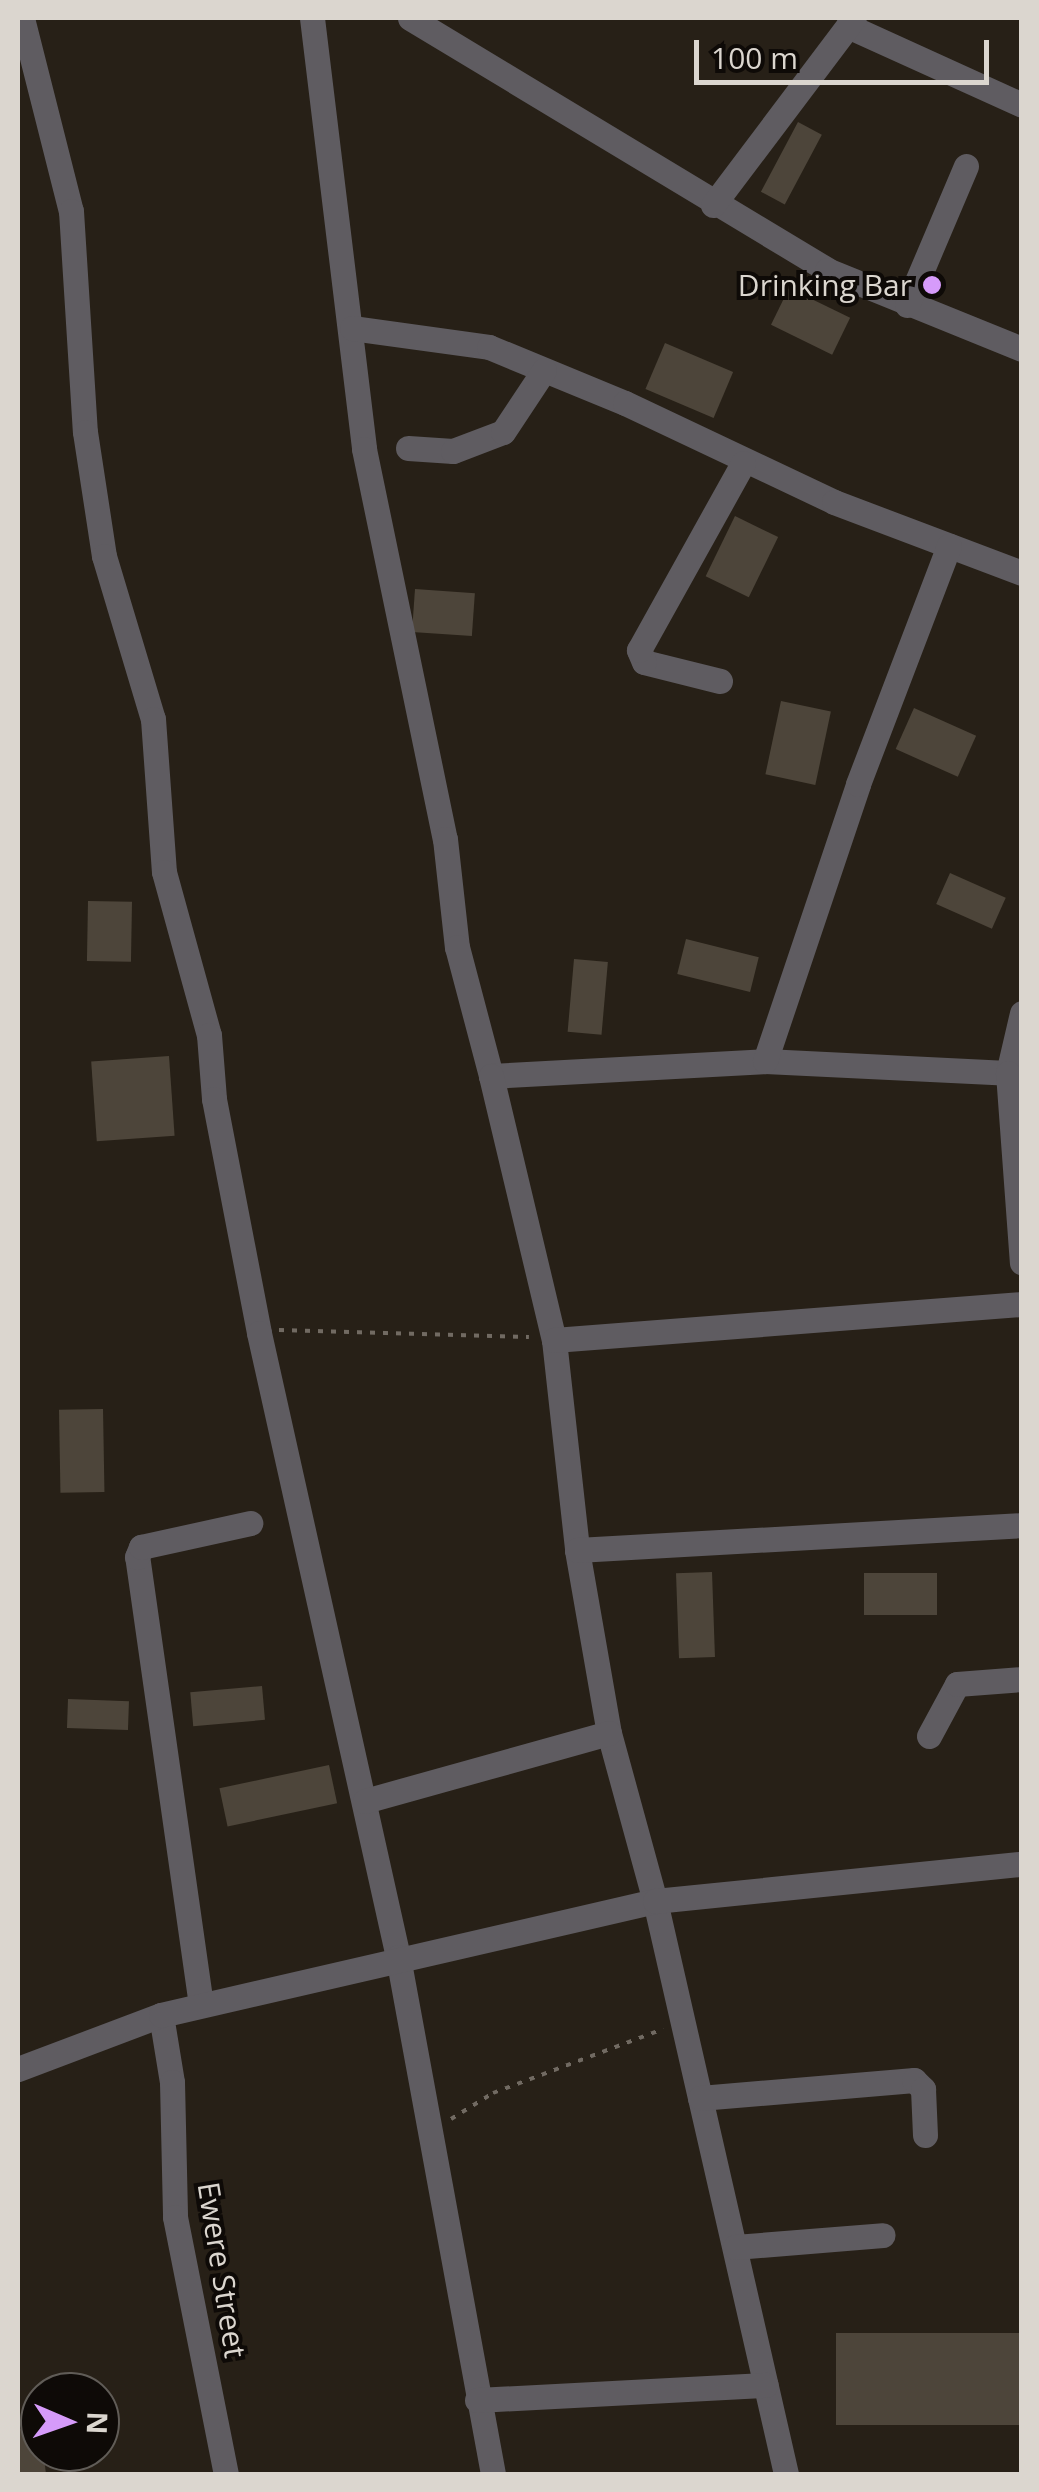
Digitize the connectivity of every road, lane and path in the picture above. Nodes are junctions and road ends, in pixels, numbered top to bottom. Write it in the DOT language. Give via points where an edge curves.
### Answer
graph roads {
  1 [pos="22,18"];
  2 [pos="312,18"];
  3 [pos="410,18"];
  4 [pos="851,20"];
  5 [pos="1022,105"];
  6 [pos="966,166"];
  7 [pos="713,205"];
  8 [pos="907,305"];
  9 [pos="352,328"];
  10 [pos="1022,349"];
  11 [pos="544,370"];
  12 [pos="408,448"];
  13 [pos="743,463"];
  14 [pos="949,546"];
  15 [pos="1022,573"];
  16 [pos="720,682"];
  17 [pos="1022,1014"];
  18 [pos="765,1061"];
  19 [pos="1008,1073"];
  20 [pos="491,1076"];
  21 [pos="1021,1248"];
  22 [pos="1022,1304"];
  23 [pos="259,1332"];
  24 [pos="554,1340"];
  25 [pos="250,1524"];
  26 [pos="1022,1526"];
  27 [pos="576,1550"];
  28 [pos="1022,1678"];
  29 [pos="609,1732"];
  30 [pos="929,1736"];
  31 [pos="365,1801"];
  32 [pos="1022,1864"];
  33 [pos="655,1901"];
  34 [pos="398,1958"];
  35 [pos="200,2005"];
  36 [pos="161,2015"];
  37 [pos="681,2022"];
  38 [pos="18,2069"];
  39 [pos="700,2098"];
  40 [pos="926,2135"];
  41 [pos="430,2142"];
  42 [pos="882,2234"];
  43 [pos="735,2247"];
  44 [pos="766,2385"];
  45 [pos="477,2400"];
  46 [pos="226,2474"];
  47 [pos="493,2474"];
  48 [pos="786,2474"];
  1 -- 23 [label="street" via="71,211 85,432 104,556 153,719 164,872 209,1035 214,1099"];
  2 -- 9 [label="street" via="323,153"];
  3 -- 7 [label="street"];
  4 -- 5 [label="street"];
  4 -- 7 [label="street"];
  6 -- 8 [label="street"];
  7 -- 8 [label="street" via="827,270"];
  8 -- 10 [label="street"];
  9 -- 11 [label="street" via="488,348"];
  9 -- 20 [label="street" via="364,449 445,840 456,948"];
  11 -- 12 [label="street" via="503,432 453,451"];
  11 -- 13 [label="street"];
  13 -- 14 [label="street"];
  13 -- 16 [label="street" via="639,650 644,662"];
  14 -- 15 [label="street"];
  14 -- 18 [label="street" via="858,784"];
  17 -- 19 [label="street"];
  18 -- 19 [label="street"];
  18 -- 20 [label="street"];
  19 -- 21 [label="street"];
  20 -- 24 [label="street"];
  22 -- 24 [label="street"];
  23 -- 24 [label="path" via="313,1326"];
  23 -- 31 [label="street"];
  24 -- 27 [label="street"];
  25 -- 35 [label="street" via="141,1547 137,1557"];
  26 -- 27 [label="street"];
  27 -- 29 [label="street"];
  28 -- 30 [label="street" via="957,1684"];
  29 -- 31 [label="street"];
  29 -- 33 [label="street"];
  31 -- 34 [label="street"];
  32 -- 33 [label="street"];
  33 -- 34 [label="street"];
  33 -- 37 [label="street"];
  34 -- 35 [label="street"];
  34 -- 41 [label="street"];
  35 -- 36 [label="street"];
  36 -- 38 [label="street"];
  36 -- 46 [label="street, Ewere Street" via="172,2082 175,2217"];
  37 -- 39 [label="street"];
  37 -- 41 [label="path" via="494,2094 462,2111"];
  39 -- 40 [label="street" via="914,2080 924,2089"];
  39 -- 43 [label="street"];
  41 -- 45 [label="street"];
  42 -- 43 [label="street"];
  43 -- 44 [label="street"];
  44 -- 45 [label="street"];
  44 -- 48 [label="street"];
  45 -- 47 [label="street"];
}
